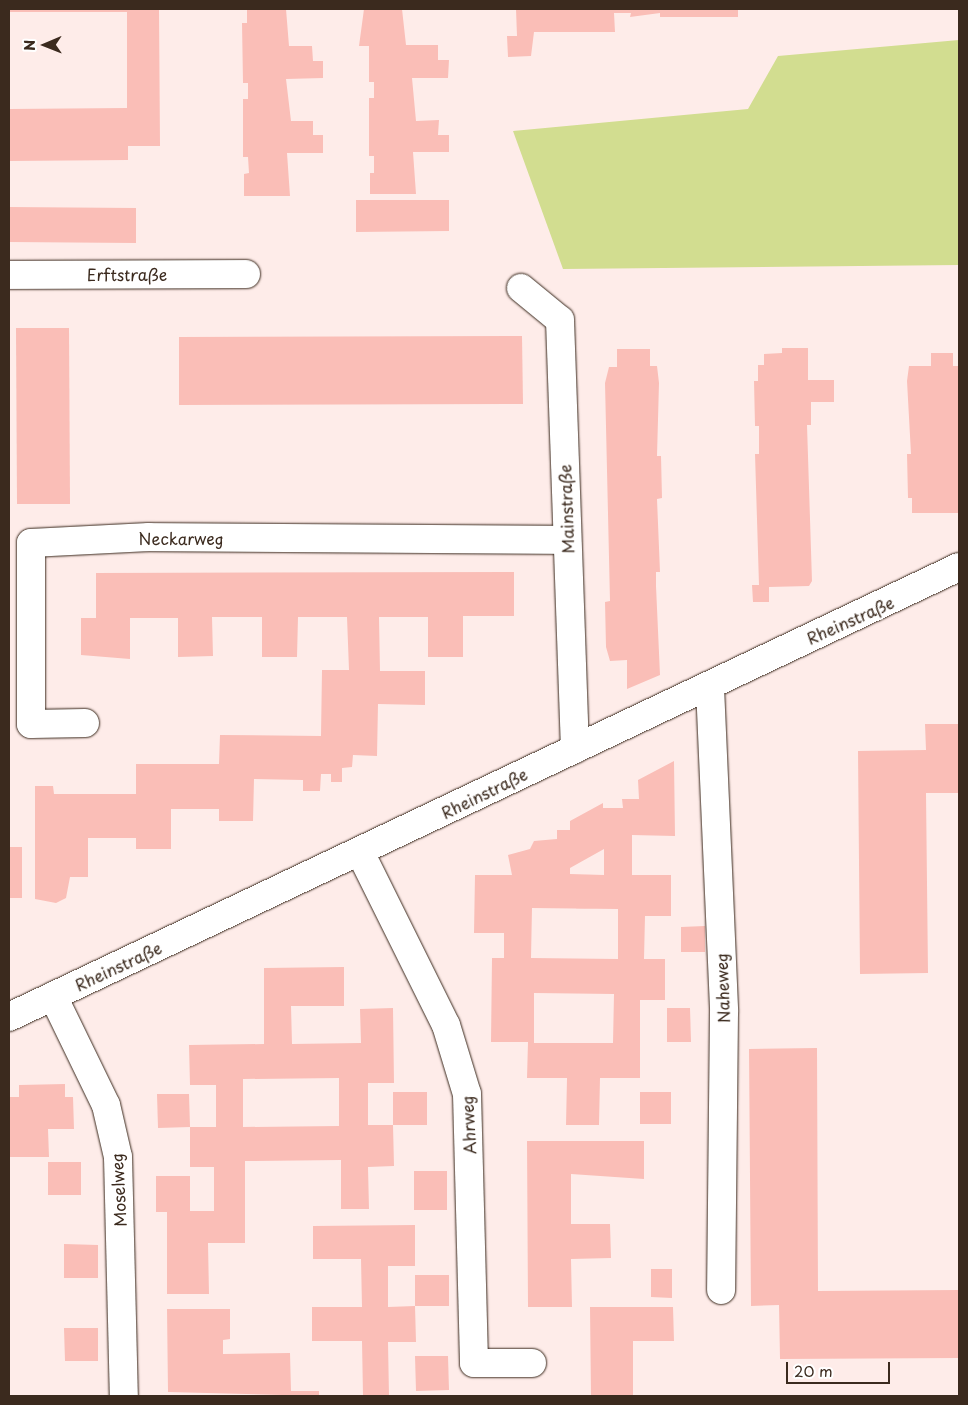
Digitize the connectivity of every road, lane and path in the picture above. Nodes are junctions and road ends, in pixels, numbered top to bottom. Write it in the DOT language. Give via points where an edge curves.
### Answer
graph roads {
  1 [pos="246,274"];
  2 [pos="9,275"];
  3 [pos="521,288"];
  4 [pos="566,540"];
  5 [pos="959,567"];
  6 [pos="710,687"];
  7 [pos="85,723"];
  8 [pos="575,749"];
  9 [pos="360,852"];
  10 [pos="53,996"];
  11 [pos="9,1017"];
  12 [pos="721,1290"];
  13 [pos="532,1362"];
  14 [pos="124,1396"];
  1 -- 2 [label="street, Erftstraße"];
  3 -- 4 [label="street, Mainstraße" via="560,320"];
  4 -- 7 [label="street, Neckarweg" via="149,537 31,542 31,724"];
  4 -- 8 [label="street, Mainstraße"];
  5 -- 6 [label="street, Rheinstraße"];
  6 -- 8 [label="street, Rheinstraße"];
  6 -- 12 [label="street, Naheweg" via="724,1012"];
  8 -- 9 [label="street, Rheinstraße"];
  9 -- 10 [label="street, Rheinstraße"];
  9 -- 13 [label="street, Ahrweg" via="446,1024 467,1094 474,1363"];
  10 -- 11 [label="street, Rheinstraße"];
  10 -- 14 [label="street, Moselweg" via="106,1105 118,1158"];
}
